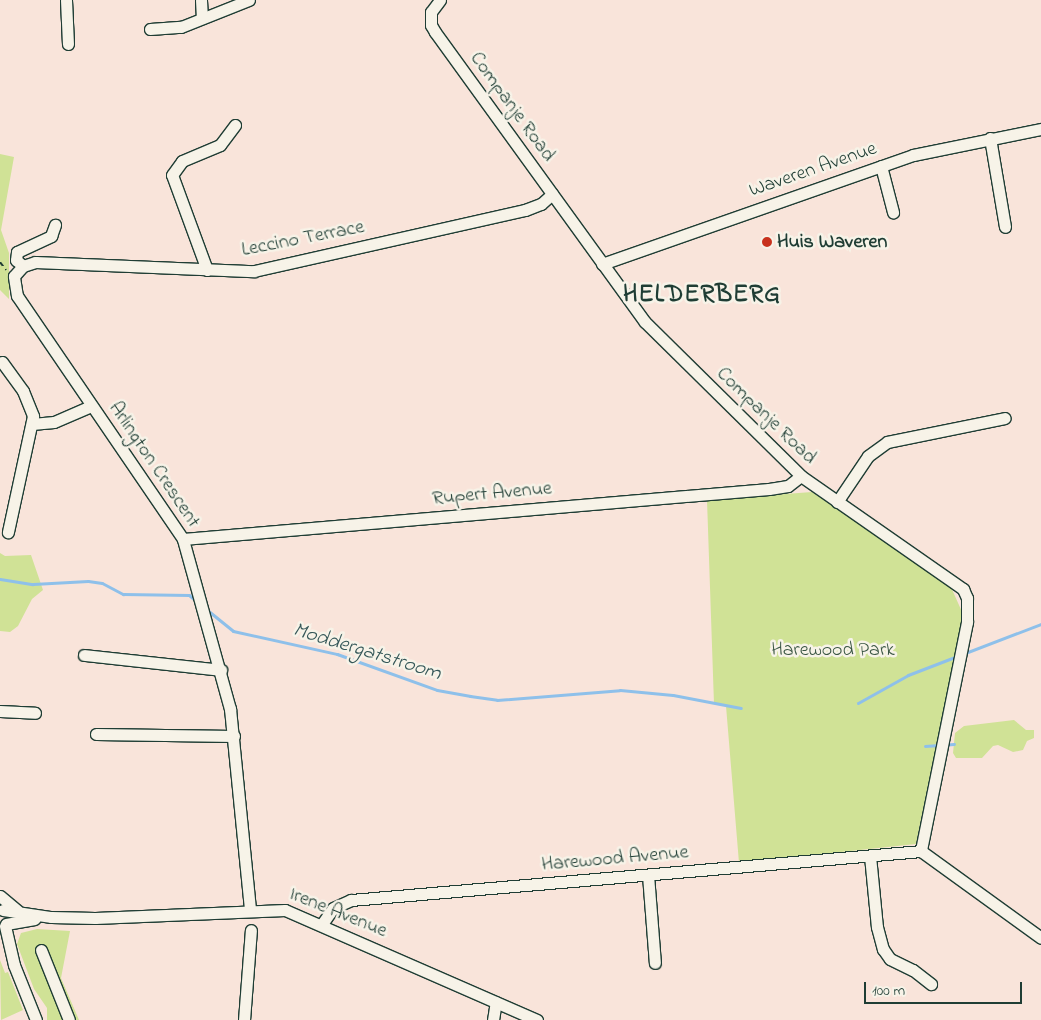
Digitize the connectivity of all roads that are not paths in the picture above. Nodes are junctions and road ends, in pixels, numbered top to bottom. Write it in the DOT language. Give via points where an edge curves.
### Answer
graph roads {
  1 [pos="66,0"];
  2 [pos="201,0"];
  3 [pos="250,0"];
  4 [pos="440,0"];
  5 [pos="202,18"];
  6 [pos="150,29"];
  7 [pos="68,44"];
  8 [pos="235,125"];
  9 [pos="1041,129"];
  10 [pos="990,138"];
  11 [pos="882,166"];
  12 [pos="552,194"];
  13 [pos="893,212"];
  14 [pos="55,226"];
  15 [pos="1004,227"];
  16 [pos="602,264"];
  17 [pos="23,266"];
  18 [pos="207,270"];
  19 [pos="2,362"];
  20 [pos="91,406"];
  21 [pos="1004,418"];
  22 [pos="32,424"];
  23 [pos="801,476"];
  24 [pos="837,502"];
  25 [pos="8,532"];
  26 [pos="183,539"];
  27 [pos="84,655"];
  28 [pos="220,670"];
  29 [pos="0,711"];
  30 [pos="35,713"];
  31 [pos="96,734"];
  32 [pos="234,736"];
  33 [pos="921,851"];
  34 [pos="870,856"];
  35 [pos="648,875"];
  36 [pos="0,896"];
  37 [pos="2,909"];
  38 [pos="250,909"];
  39 [pos="22,914"];
  40 [pos="51,917"];
  41 [pos="39,919"];
  42 [pos="322,924"];
  43 [pos="4,927"];
  44 [pos="251,930"];
  45 [pos="1041,938"];
  46 [pos="4,942"];
  47 [pos="41,950"];
  48 [pos="656,963"];
  49 [pos="931,984"];
  50 [pos="496,1002"];
  51 [pos="36,1020"];
  52 [pos="69,1020"];
  53 [pos="244,1020"];
  54 [pos="493,1020"];
  55 [pos="537,1020"];
  1 -- 7 [label="street"];
  2 -- 5 [label="street"];
  3 -- 5 [label="street"];
  4 -- 12 [label="street, Companje Road" via="431,12 431,25 435,32"];
  5 -- 6 [label="street" via="176,28"];
  8 -- 18 [label="street" via="220,145 182,160 172,175"];
  9 -- 10 [label="street, Waveren Avenue"];
  10 -- 11 [label="street, Waveren Avenue" via="934,149"];
  10 -- 15 [label="street"];
  11 -- 13 [label="street"];
  11 -- 16 [label="street, Waveren Avenue"];
  12 -- 16 [label="street, Companje Road"];
  12 -- 18 [label="street, Leccino Terrace" via="541,204 525,210 254,271"];
  14 -- 17 [label="street, Arlington Crescent" via="51,236 17,252 16,260"];
  16 -- 23 [label="street, Companje Road" via="658,338"];
  17 -- 18 [label="street, Leccino Terrace" via="35,262"];
  17 -- 20 [label="street, Arlington Crescent" via="14,276 15,293"];
  19 -- 22 [label="street" via="29,401"];
  20 -- 22 [label="street" via="54,422"];
  20 -- 26 [label="street, Arlington Crescent"];
  21 -- 24 [label="street" via="887,442 868,456"];
  22 -- 25 [label="street" via="23,450"];
  23 -- 24 [label="street, Companje Road"];
  23 -- 26 [label="street, Rupert Avenue" via="788,486 769,489"];
  24 -- 33 [label="street, Companje Road" via="955,582 967,598 967,622"];
  26 -- 28 [label="street, Arlington Crescent"];
  27 -- 28 [label="street"];
  28 -- 32 [label="street, Arlington Crescent"];
  29 -- 30 [label="street"];
  31 -- 32 [label="street"];
  32 -- 38 [label="street, Arlington Crescent"];
  33 -- 34 [label="street, Harewood Avenue"];
  33 -- 45 [label="street"];
  34 -- 35 [label="street, Harewood Avenue"];
  34 -- 49 [label="street" via="876,927 882,949 890,959 914,970"];
  35 -- 42 [label="street, Harewood Avenue" via="350,900 333,908"];
  35 -- 48 [label="street"];
  36 -- 39 [label="street"];
  37 -- 39 [label="street, Irene Avenue"];
  37 -- 43 [label="street"];
  38 -- 40 [label="street, Irene Avenue" via="148,917"];
  38 -- 42 [label="street, Irene Avenue" via="285,910"];
  39 -- 40 [label="street, Irene Avenue"];
  40 -- 41 [label="street, Irene Avenue"];
  41 -- 43 [label="street, Irene Avenue"];
  41 -- 46 [label="street" via="19,926"];
  42 -- 50 [label="street, Irene Avenue"];
  43 -- 46 [label="street"];
  44 -- 53 [label="street"];
  46 -- 51 [label="street"];
  47 -- 52 [label="street"];
  50 -- 54 [label="street"];
  50 -- 55 [label="street, Irene Avenue"];
}
